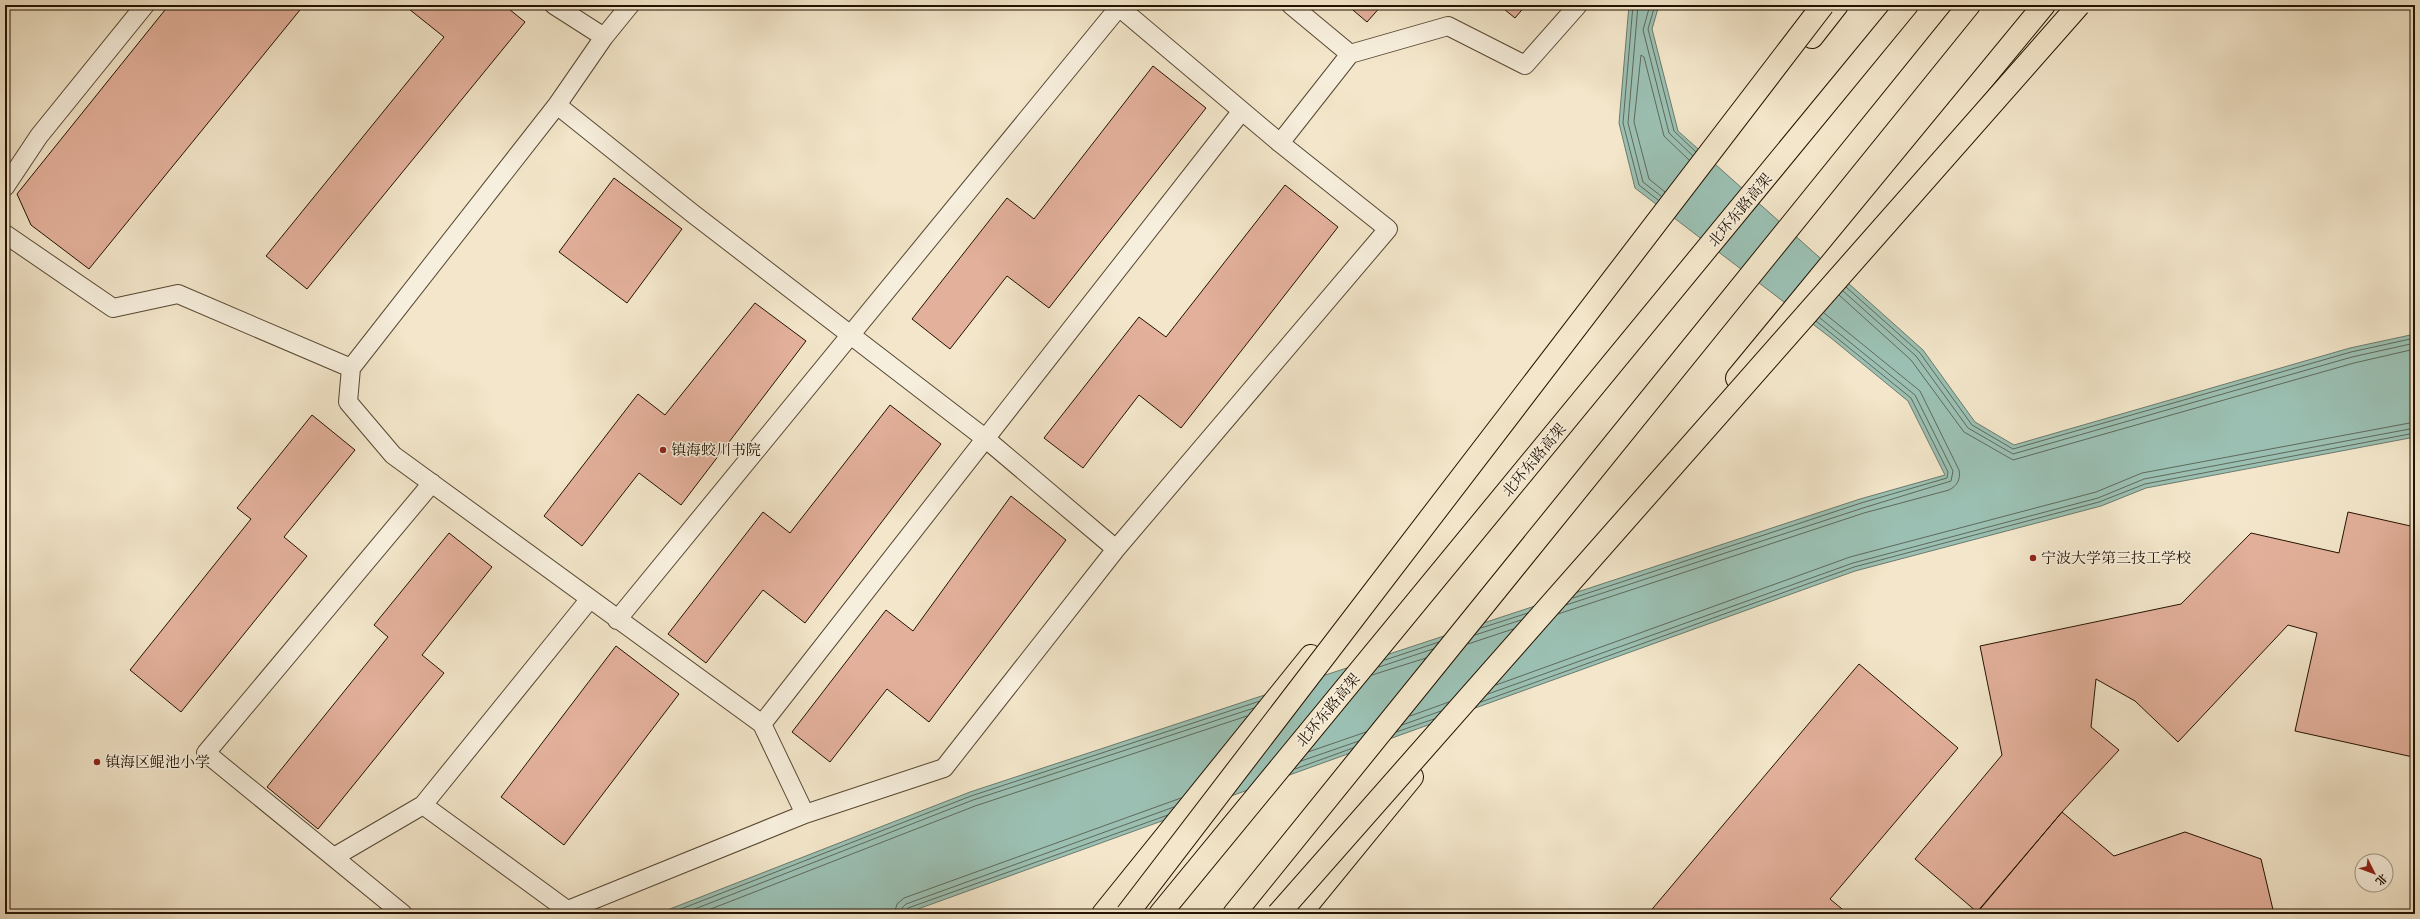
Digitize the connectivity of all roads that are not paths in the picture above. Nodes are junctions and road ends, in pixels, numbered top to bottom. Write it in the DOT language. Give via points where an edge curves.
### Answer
graph roads {
  1 [pos="144,5"];
  2 [pos="554,5"];
  3 [pos="630,5"];
  4 [pos="1291,5"];
  5 [pos="1578,5"];
  6 [pos="1823,5"];
  7 [pos="1837,5"];
  8 [pos="1907,5"];
  9 [pos="1969,5"];
  10 [pos="2044,5"];
  11 [pos="2079,5"];
  12 [pos="1120,6"];
  13 [pos="604,37"];
  14 [pos="1350,54"];
  15 [pos="557,105"];
  16 [pos="1241,112"];
  17 [pos="1280,143"];
  18 [pos="5,187"];
  19 [pos="5,234"];
  20 [pos="852,335"];
  21 [pos="351,368"];
  22 [pos="986,439"];
  23 [pos="432,483"];
  24 [pos="1116,549"];
  25 [pos="589,600"];
  26 [pos="617,620"];
  27 [pos="762,724"];
  28 [pos="423,804"];
  29 [pos="805,814"];
  30 [pos="334,858"];
  31 [pos="562,912"];
  32 [pos="1301,913"];
  33 [pos="403,914"];
  34 [pos="1103,914"];
  35 [pos="1127,914"];
  36 [pos="1160,914"];
  37 [pos="1234,914"];
  38 [pos="1278,914"];
  1 -- 18 [label="lane" via="39,136"];
  2 -- 13 [label="lane"];
  3 -- 13 [label="lane"];
  4 -- 14 [label="lane"];
  5 -- 14 [label="lane" via="1525,65 1448,26"];
  6 -- 35 [label="main road, bridge"];
  7 -- 34 [label="main road, bridge"];
  8 -- 36 [label="main road, 北环东路高架"];
  9 -- 37 [label="main road"];
  10 -- 32 [label="main road, bridge"];
  11 -- 38 [label="main road, bridge"];
  12 -- 16 [label="lane"];
  12 -- 20 [label="lane"];
  13 -- 15 [label="lane"];
  14 -- 17 [label="lane"];
  15 -- 20 [label="lane" via="692,213"];
  15 -- 21 [label="lane"];
  16 -- 17 [label="lane"];
  16 -- 22 [label="lane"];
  17 -- 24 [label="lane" via="1388,229"];
  19 -- 21 [label="lane" via="113,308 178,294"];
  20 -- 22 [label="lane"];
  20 -- 26 [label="lane"];
  21 -- 23 [label="lane" via="348,402 393,454"];
  22 -- 24 [label="lane"];
  22 -- 27 [label="lane"];
  23 -- 25 [label="lane"];
  23 -- 30 [label="lane" via="206,753"];
  24 -- 29 [label="lane" via="944,768"];
  25 -- 26 [label="lane"];
  25 -- 28 [label="lane"];
  26 -- 27 [label="lane"];
  27 -- 29 [label="lane"];
  28 -- 30 [label="lane"];
  28 -- 31 [label="lane"];
  29 -- 31 [label="lane"];
  30 -- 33 [label="lane"];
}
